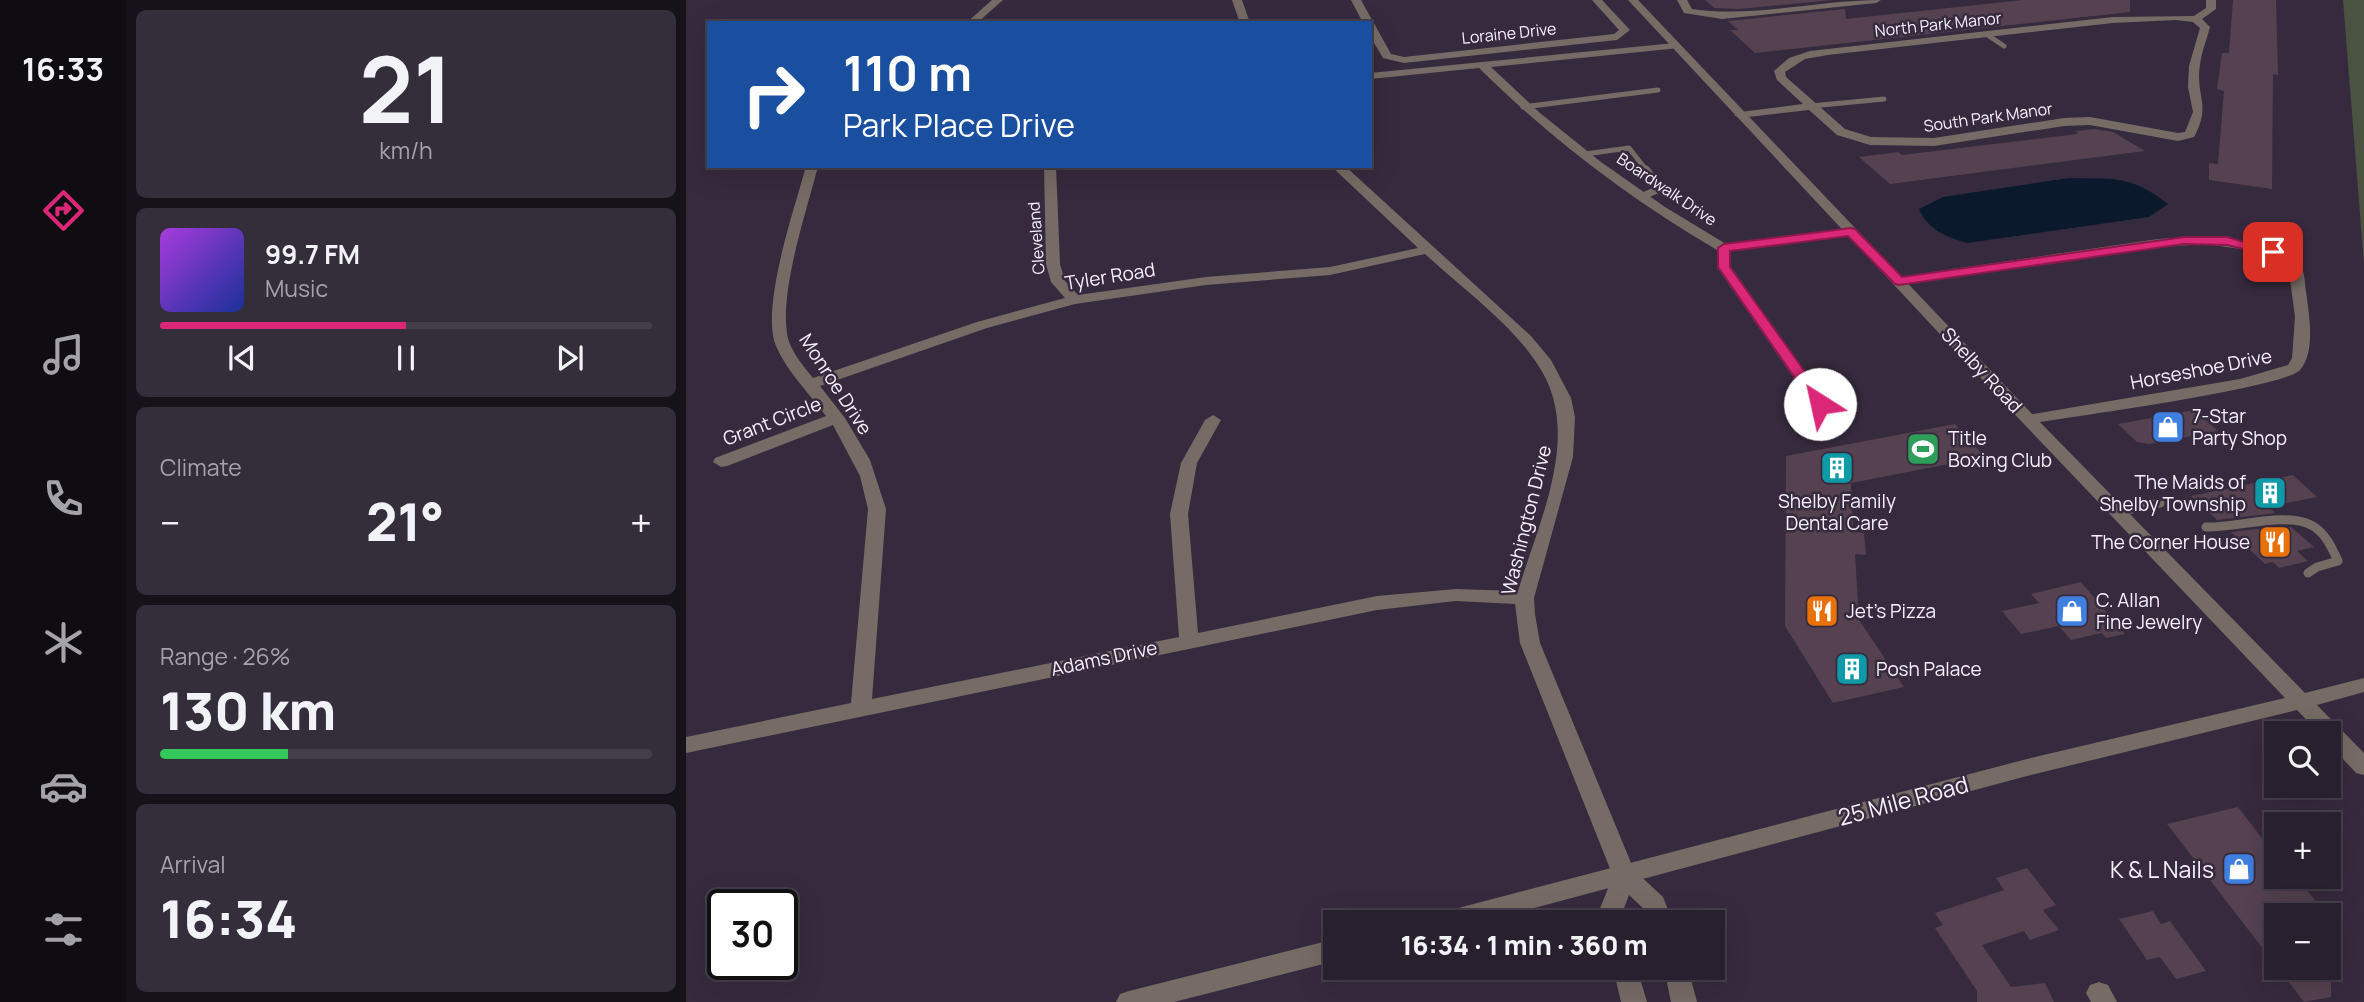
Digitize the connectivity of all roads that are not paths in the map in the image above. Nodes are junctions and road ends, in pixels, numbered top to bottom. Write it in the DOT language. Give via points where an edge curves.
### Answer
graph roads {
  1 [pos="998,0"];
  2 [pos="1237,0"];
  3 [pos="1356,0"];
  4 [pos="1597,0"];
  5 [pos="1633,0"];
  6 [pos="1682,0"];
  7 [pos="1876,0"];
  8 [pos="2211,0"];
  9 [pos="2196,19"];
  10 [pos="973,21"];
  11 [pos="1244,21"];
  12 [pos="1367,21"];
  13 [pos="1372,29"];
  14 [pos="1989,36"];
  15 [pos="1675,46"];
  16 [pos="2004,46"];
  17 [pos="1481,64"];
  18 [pos="1372,76"];
  19 [pos="1658,90"];
  20 [pos="1800,96"];
  21 [pos="1884,99"];
  22 [pos="1730,104"];
  23 [pos="1811,106"];
  24 [pos="1523,107"];
  25 [pos="1740,115"];
  26 [pos="1585,154"];
  27 [pos="812,168"];
  28 [pos="1050,168"];
  29 [pos="1339,168"];
  30 [pos="1643,196"];
  31 [pos="1851,232"];
  32 [pos="1724,248"];
  33 [pos="1426,250"];
  34 [pos="1899,281"];
  35 [pos="1074,300"];
  36 [pos="810,384"];
  37 [pos="1820,404"];
  38 [pos="837,418"];
  39 [pos="2028,419"];
  40 [pos="1213,420"];
  41 [pos="721,463"];
  42 [pos="2160,503"];
  43 [pos="2118,512"];
  44 [pos="2206,527"];
  45 [pos="2308,573"];
  46 [pos="1525,598"];
  47 [pos="1189,640"];
  48 [pos="2364,685"];
  49 [pos="2302,701"];
  50 [pos="861,708"];
  51 [pos="686,745"];
  52 [pos="2364,767"];
  53 [pos="1625,876"];
  54 [pos="1490,910"];
  55 [pos="1611,910"];
  56 [pos="1657,910"];
  57 [pos="1323,953"];
  58 [pos="1628,980"];
  59 [pos="1679,980"];
  60 [pos="1129,1002"];
  61 [pos="1634,1002"];
  62 [pos="1684,1002"];
  1 -- 10 [label="street"];
  2 -- 11 [label="street"];
  3 -- 12 [label="street, Loraine Drive"];
  4 -- 13 [label="street, Loraine Drive" via="1625,30 1617,37 1404,60 1387,56"];
  5 -- 15 [label="street, Shelby Road"];
  6 -- 7 [label="street" via="1688,11 1722,16"];
  8 -- 9 [label="street" via="2211,9"];
  9 -- 14 [label="street, North Park Manor" via="2112,20"];
  9 -- 23 [label="street, South Park Manor" via="2205,27 2194,66 2199,112 2190,134 2178,137 2090,121 1934,142 1881,142 1841,132"];
  14 -- 16 [label="lane"];
  14 -- 20 [label="street, North Park Manor" via="1806,55 1788,61 1779,71"];
  15 -- 17 [label="street"];
  15 -- 22 [label="street, Shelby Road"];
  17 -- 18 [label="street"];
  17 -- 24 [label="street, Boardwalk Drive"];
  19 -- 24 [label="lane"];
  20 -- 22 [label="street"];
  20 -- 23 [label="street, North Park Manor"];
  21 -- 23 [label="lane"];
  22 -- 25 [label="street, Shelby Road"];
  23 -- 25 [label="street"];
  24 -- 26 [label="street, Boardwalk Drive"];
  25 -- 31 [label="street, Shelby Road"];
  26 -- 30 [label="street, Boardwalk Drive"];
  26 -- 30 [label="lane" via="1629,148 1656,182 1657,190"];
  27 -- 36 [label="street, Monroe Drive" via="779,312 786,352"];
  28 -- 35 [label="street, Cleveland" via="1053,264 1058,282"];
  29 -- 33 [label="street, Washington Drive"];
  30 -- 32 [label="street, Boardwalk Drive"];
  31 -- 32 [label="street"];
  31 -- 34 [label="street, Shelby Road"];
  32 -- 37 [label="street, Boardwalk Drive" via="1724,267"];
  33 -- 35 [label="street, Tyler Road" via="1330,271"];
  33 -- 46 [label="street, Washington Drive" via="1526,339 1551,371 1566,409 1567,448"];
  34 -- 39 [label="street, Shelby Road"];
  34 -- 39 [label="street, Horseshoe Drive" via="2206,240 2264,248 2296,271 2302,317 2300,358 2286,372 2241,384"];
  35 -- 36 [label="street, Tyler Road" via="970,328"];
  36 -- 38 [label="street, Monroe Drive"];
  38 -- 41 [label="street, Grant Circle"];
  38 -- 50 [label="street, Monroe Drive" via="871,480 877,509"];
  39 -- 43 [label="street, Shelby Road"];
  40 -- 47 [label="street" via="1189,463 1179,514"];
  42 -- 43 [label="lane"];
  43 -- 49 [label="street, Shelby Road"];
  44 -- 45 [label="lane" via="2225,530 2282,519 2312,526 2323,534 2338,561"];
  46 -- 47 [label="street, Adams Drive" via="1456,595 1389,602"];
  46 -- 53 [label="street, Washington Drive" via="1530,643"];
  47 -- 50 [label="street, Adams Drive"];
  48 -- 49 [label="street, 25 Mile Road"];
  49 -- 52 [label="street, Shelby Road"];
  49 -- 53 [label="street, 25 Mile Road" via="1982,779"];
  50 -- 51 [label="street, Adams Drive"];
  53 -- 54 [label="street, 25 Mile Road"];
  53 -- 55 [label="street"];
  53 -- 56 [label="street"];
  57 -- 60 [label="street"];
  58 -- 61 [label="street"];
  59 -- 62 [label="street"];
}
